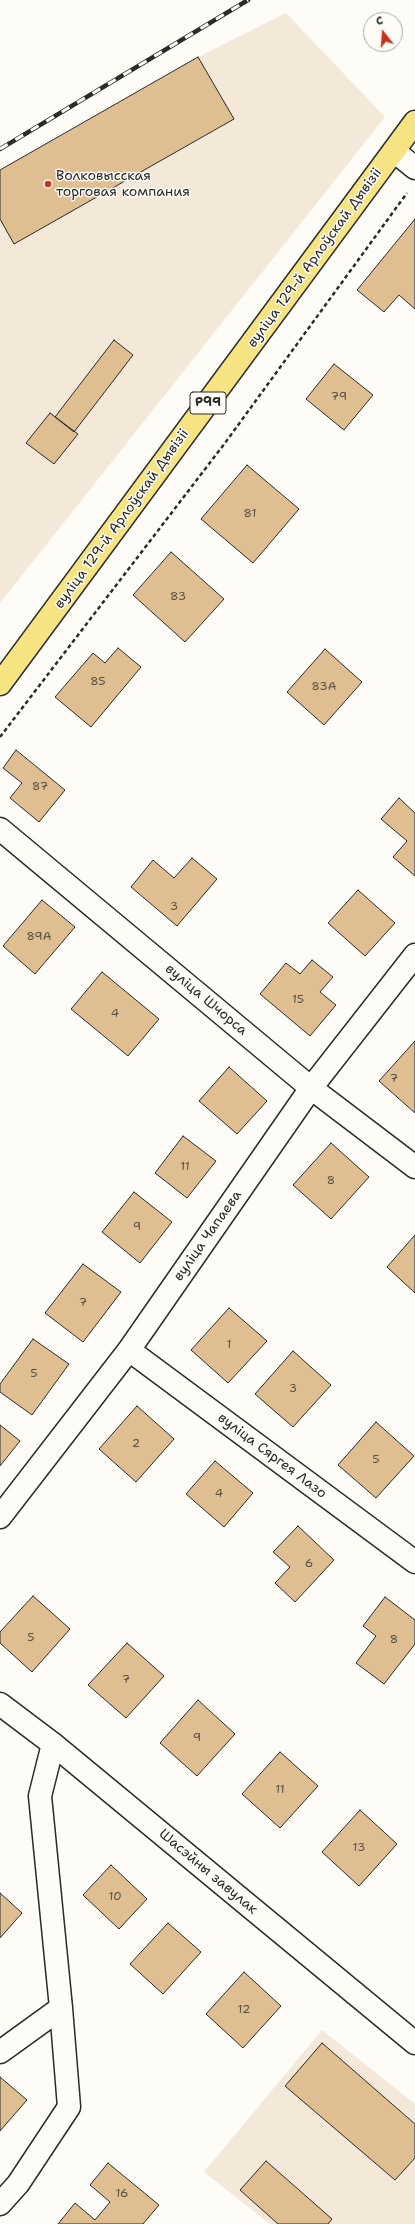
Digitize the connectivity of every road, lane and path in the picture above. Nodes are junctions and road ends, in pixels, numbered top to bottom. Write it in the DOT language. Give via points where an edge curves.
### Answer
graph roads {
  1 [pos="415,122"];
  2 [pos="394,151"];
  3 [pos="415,168"];
  4 [pos="410,189"];
  5 [pos="0,684"];
  6 [pos="0,737"];
  7 [pos="0,829"];
  8 [pos="415,955"];
  9 [pos="311,1088"];
  10 [pos="415,1167"];
  11 [pos="129,1350"];
  12 [pos="0,1517"];
  13 [pos="415,1562"];
  14 [pos="0,1704"];
  15 [pos="53,1744"];
  16 [pos="61,2008"];
  17 [pos="415,2043"];
  18 [pos="0,2052"];
  19 [pos="0,2204"];
  1 -- 2 [label="main road, вуліца 129-й Арлоўскай Дывізіі / Р99"];
  2 -- 3 [label="street"];
  2 -- 5 [label="main road, вуліца 129-й Арлоўскай Дывізіі / Р99"];
  4 -- 6 [label="path" via="225,443"];
  7 -- 9 [label="street, вуліца Шчорса"];
  8 -- 9 [label="street, вуліца Чапаева"];
  9 -- 10 [label="street, вуліца Шчорса"];
  9 -- 11 [label="street, вуліца Чапаева"];
  11 -- 12 [label="street, вуліца Чапаева"];
  11 -- 13 [label="street, вуліца Сяргея Лазо"];
  14 -- 15 [label="street, Шасэйны завулак"];
  15 -- 16 [label="street" via="40,1796"];
  15 -- 17 [label="street, Шасэйны завулак"];
  16 -- 18 [label="street"];
  16 -- 19 [label="street" via="69,2107 18,2184"];
}
